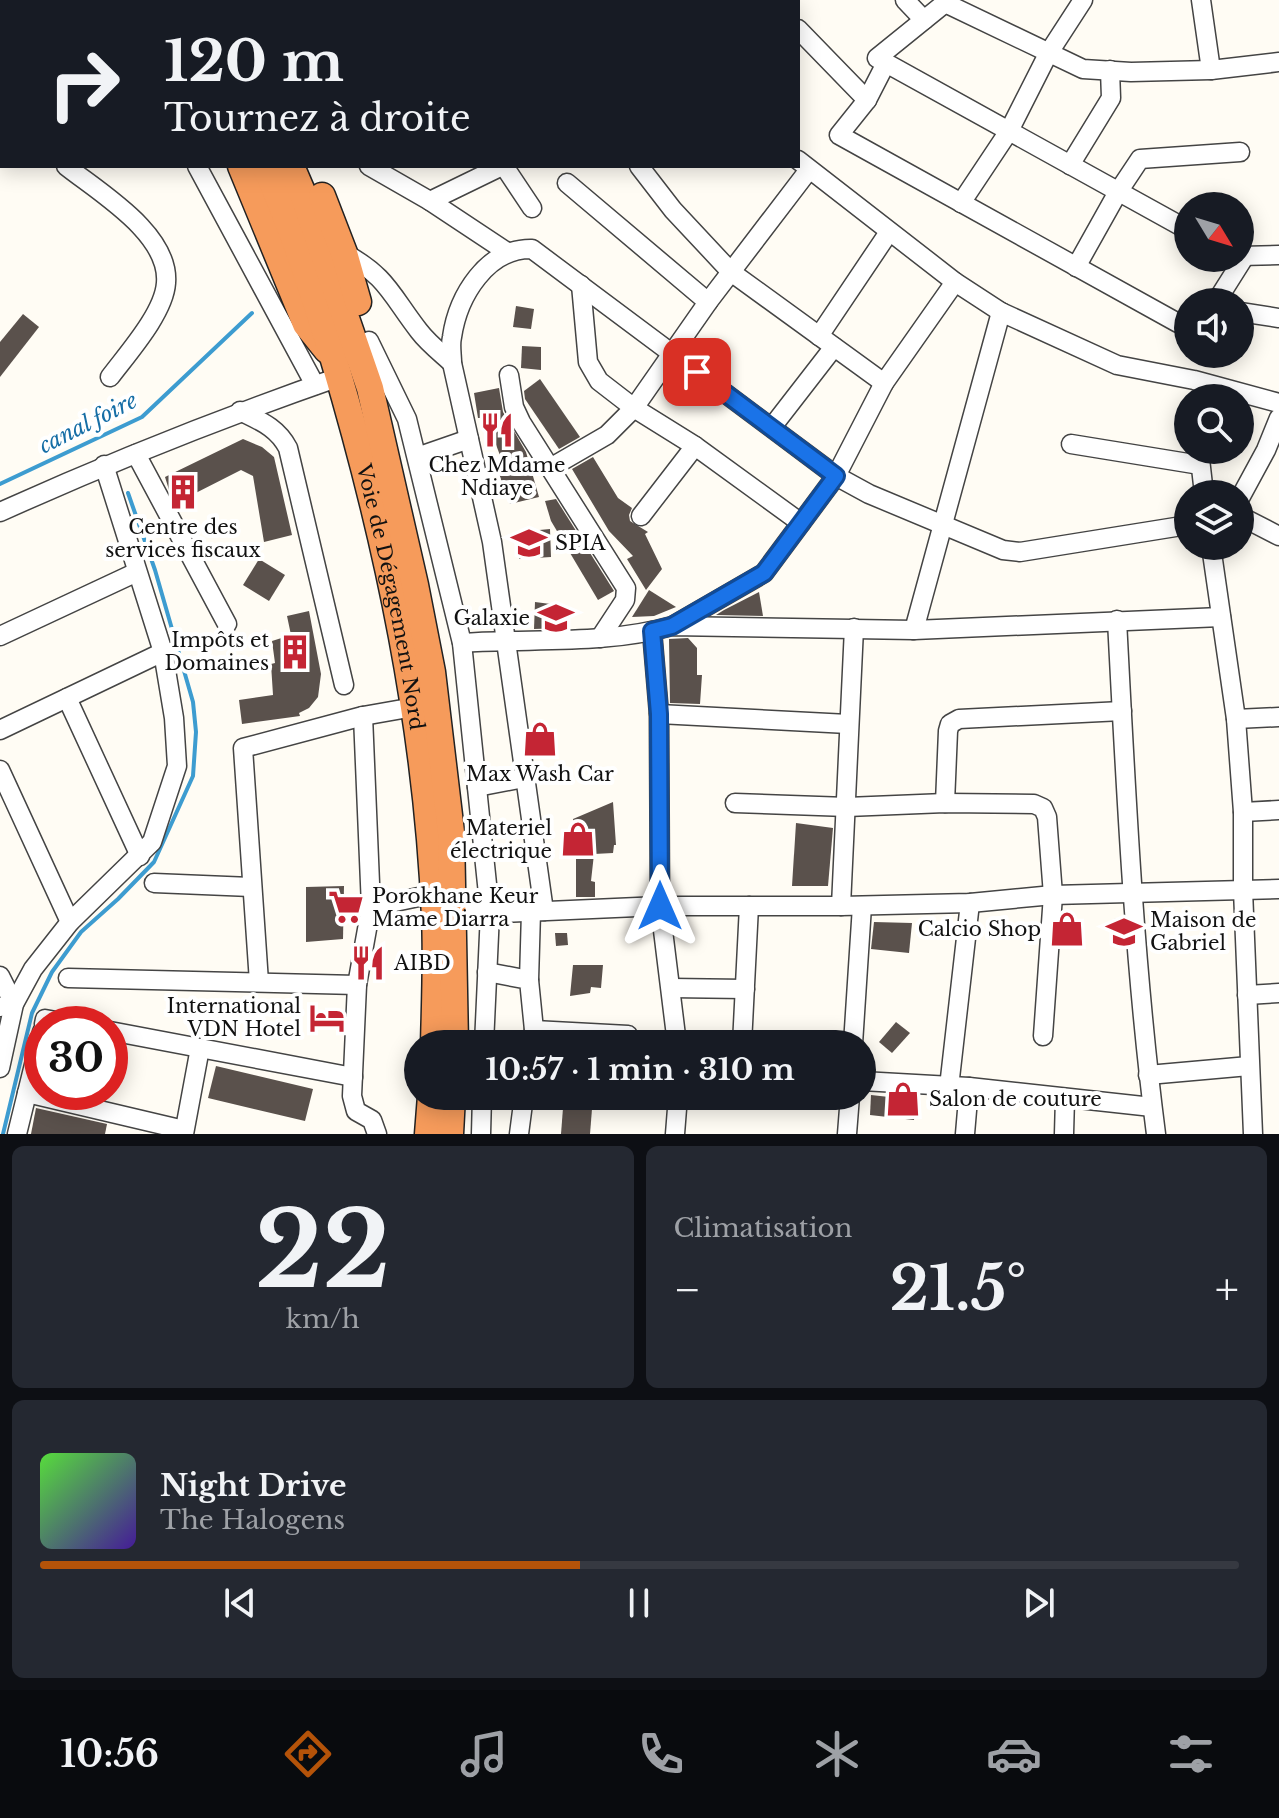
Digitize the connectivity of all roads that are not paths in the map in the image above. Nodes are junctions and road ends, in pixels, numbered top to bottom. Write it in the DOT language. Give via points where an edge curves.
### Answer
graph roads {
  1 [pos="905,0"];
  2 [pos="1083,0"];
  3 [pos="1199,1"];
  4 [pos="924,20"];
  5 [pos="800,31"];
  6 [pos="1048,54"];
  7 [pos="1279,62"];
  8 [pos="886,63"];
  9 [pos="1110,70"];
  10 [pos="1211,70"];
  11 [pos="867,100"];
  12 [pos="1009,131"];
  13 [pos="1240,152"];
  14 [pos="1070,165"];
  15 [pos="803,166"];
  16 [pos="69,168"];
  17 [pos="198,168"];
  18 [pos="242,168"];
  19 [pos="267,168"];
  20 [pos="291,168"];
  21 [pos="310,168"];
  22 [pos="372,168"];
  23 [pos="499,168"];
  24 [pos="504,168"];
  25 [pos="641,168"];
  26 [pos="567,183"];
  27 [pos="1118,192"];
  28 [pos="292,198"];
  29 [pos="430,201"];
  30 [pos="961,203"];
  31 [pos="532,208"];
  32 [pos="1174,222"];
  33 [pos="889,232"];
  34 [pos="507,252"];
  35 [pos="344,253"];
  36 [pos="1279,255"];
  37 [pos="1254,256"];
  38 [pos="1076,267"];
  39 [pos="731,272"];
  40 [pos="955,282"];
  41 [pos="581,285"];
  42 [pos="708,302"];
  43 [pos="1001,312"];
  44 [pos="1254,314"];
  45 [pos="1279,318"];
  46 [pos="1174,321"];
  47 [pos="369,341"];
  48 [pos="827,342"];
  49 [pos="672,354"];
  50 [pos="452,363"];
  51 [pos="329,373"];
  52 [pos="509,375"];
  53 [pos="110,377"];
  54 [pos="884,383"];
  55 [pos="1179,384"];
  56 [pos="370,388"];
  57 [pos="1254,399"];
  58 [pos="1279,403"];
  59 [pos="634,408"];
  60 [pos="240,411"];
  61 [pos="1279,418"];
  62 [pos="772,427"];
  63 [pos="469,439"];
  64 [pos="1071,444"];
  65 [pos="695,446"];
  66 [pos="136,454"];
  67 [pos="1174,454"];
  68 [pos="417,457"];
  69 [pos="104,465"];
  70 [pos="550,468"];
  71 [pos="836,476"];
  72 [pos="1250,480"];
  73 [pos="0,512"];
  74 [pos="641,516"];
  75 [pos="942,522"];
  76 [pos="801,523"];
  77 [pos="1254,523"];
  78 [pos="1174,527"];
  79 [pos="1279,536"];
  80 [pos="1213,560"];
  81 [pos="137,572"];
  82 [pos="1221,617"];
  83 [pos="1117,620"];
  84 [pos="227,624"];
  85 [pos="672,626"];
  86 [pos="854,628"];
  87 [pos="914,630"];
  88 [pos="652,631"];
  89 [pos="0,636"];
  90 [pos="600,638"];
  91 [pos="505,640"];
  92 [pos="462,643"];
  93 [pos="163,652"];
  94 [pos="344,685"];
  95 [pos="67,698"];
  96 [pos="414,707"];
  97 [pos="1122,711"];
  98 [pos="659,714"];
  99 [pos="363,716"];
  100 [pos="1279,717"];
  101 [pos="1236,719"];
  102 [pos="848,724"];
  103 [pos="0,730"];
  104 [pos="0,770"];
  105 [pos="524,778"];
  106 [pos="477,787"];
  107 [pos="735,803"];
  108 [pos="945,803"];
  109 [pos="847,807"];
  110 [pos="1279,810"];
  111 [pos="1243,812"];
  112 [pos="140,856"];
  113 [pos="154,883"];
  114 [pos="251,887"];
  115 [pos="1279,889"];
  116 [pos="1243,890"];
  117 [pos="1134,893"];
  118 [pos="433,894"];
  119 [pos="1053,895"];
  120 [pos="970,903"];
  121 [pos="660,906"];
  122 [pos="749,906"];
  123 [pos="841,906"];
  124 [pos="862,906"];
  125 [pos="371,907"];
  126 [pos="538,911"];
  127 [pos="490,913"];
  128 [pos="454,915"];
  129 [pos="70,922"];
  130 [pos="487,972"];
  131 [pos="0,976"];
  132 [pos="68,978"];
  133 [pos="529,980"];
  134 [pos="259,982"];
  135 [pos="357,985"];
  136 [pos="671,988"];
  137 [pos="745,989"];
  138 [pos="1279,993"];
  139 [pos="1247,995"];
  140 [pos="7,1006"];
  141 [pos="434,1030"];
  142 [pos="455,1030"];
  143 [pos="485,1030"];
  144 [pos="533,1030"];
  145 [pos="676,1030"];
  146 [pos="743,1030"];
  147 [pos="854,1030"];
  148 [pos="128,1034"];
  149 [pos="1043,1036"];
  150 [pos="200,1048"];
  151 [pos="1249,1066"];
  152 [pos="0,1068"];
  153 [pos="1148,1075"];
  154 [pos="353,1077"];
  155 [pos="876,1082"];
  156 [pos="949,1087"];
  157 [pos="969,1087"];
  158 [pos="1065,1098"];
  159 [pos="24,1105"];
  160 [pos="1152,1107"];
  161 [pos="95,1110"];
  162 [pos="430,1110"];
  163 [pos="451,1110"];
  164 [pos="482,1110"];
  165 [pos="522,1110"];
  166 [pos="677,1110"];
  167 [pos="849,1110"];
  168 [pos="184,1132"];
  169 [pos="17,1134"];
  170 [pos="377,1134"];
  171 [pos="428,1134"];
  172 [pos="450,1134"];
  173 [pos="481,1134"];
  174 [pos="519,1134"];
  175 [pos="675,1134"];
  176 [pos="847,1134"];
  177 [pos="965,1134"];
  178 [pos="1064,1134"];
  179 [pos="1156,1134"];
  180 [pos="1253,1134"];
  1 -- 4 [label="street"];
  2 -- 6 [label="street"];
  3 -- 10 [label="street"];
  4 -- 6 [label="street" via="945,3"];
  4 -- 8 [label="street" via="877,58"];
  5 -- 11 [label="street"];
  6 -- 9 [label="street" via="1083,69"];
  6 -- 12 [label="street"];
  7 -- 10 [label="street"];
  8 -- 11 [label="street"];
  8 -- 12 [label="street"];
  9 -- 10 [label="street"];
  9 -- 14 [label="street" via="1111,98"];
  11 -- 30 [label="street" via="839,135"];
  12 -- 14 [label="street"];
  12 -- 30 [label="street"];
  13 -- 27 [label="street" via="1140,159"];
  14 -- 27 [label="street"];
  15 -- 33 [label="street"];
  15 -- 39 [label="street"];
  16 -- 53 [label="street" via="140,225 163,259 167,283 161,303"];
  17 -- 51 [label="street"];
  18 -- 51 [label="highway"];
  19 -- 28 [label="highway, Voie de Dégagement Nord"];
  20 -- 28 [label="highway, Voie de Dégagement Nord"];
  21 -- 35 [label="highway"];
  22 -- 29 [label="street"];
  23 -- 29 [label="street"];
  24 -- 31 [label="street"];
  25 -- 39 [label="street"];
  26 -- 42 [label="street"];
  27 -- 32 [label="street"];
  27 -- 38 [label="street"];
  28 -- 51 [label="highway, Voie de Dégagement Nord"];
  28 -- 56 [label="highway, Voie de Dégagement Nord"];
  29 -- 34 [label="street"];
  30 -- 38 [label="street"];
  33 -- 40 [label="street"];
  33 -- 48 [label="street"];
  34 -- 41 [label="street" via="532,249"];
  34 -- 50 [label="street" via="489,263 473,284 452,336"];
  35 -- 47 [label="highway"];
  35 -- 50 [label="street" via="383,280 420,333"];
  36 -- 37 [label="street"];
  38 -- 46 [label="street"];
  39 -- 42 [label="street"];
  39 -- 48 [label="street"];
  40 -- 43 [label="street"];
  40 -- 54 [label="street"];
  41 -- 49 [label="street"];
  41 -- 59 [label="street" via="591,372"];
  42 -- 49 [label="street"];
  43 -- 55 [label="street" via="1117,365"];
  43 -- 75 [label="street"];
  44 -- 45 [label="street"];
  47 -- 56 [label="highway"];
  47 -- 68 [label="street" via="397,394"];
  48 -- 54 [label="street"];
  48 -- 62 [label="street"];
  49 -- 59 [label="street"];
  49 -- 62 [label="street"];
  50 -- 63 [label="street"];
  51 -- 60 [label="street"];
  51 -- 96 [label="highway, Voie de Dégagement Nord" via="360,447 394,589"];
  52 -- 70 [label="street" via="514,407"];
  54 -- 71 [label="street"];
  56 -- 128 [label="highway, Voie de Dégagement Nord" via="432,672 451,832"];
  57 -- 58 [label="street"];
  59 -- 65 [label="street"];
  59 -- 70 [label="street" via="607,435"];
  60 -- 66 [label="street"];
  60 -- 94 [label="street" via="271,426 288,448"];
  61 -- 72 [label="street"];
  62 -- 71 [label="street"];
  63 -- 68 [label="street"];
  63 -- 91 [label="street" via="492,542"];
  64 -- 67 [label="street"];
  65 -- 74 [label="street"];
  65 -- 76 [label="street"];
  66 -- 69 [label="street"];
  66 -- 84 [label="street"];
  68 -- 92 [label="street"];
  69 -- 73 [label="street"];
  69 -- 81 [label="street"];
  70 -- 90 [label="street" via="626,588 625,600"];
  71 -- 75 [label="street"];
  71 -- 76 [label="street"];
  75 -- 78 [label="street" via="1003,550 1020,552"];
  75 -- 87 [label="street"];
  76 -- 85 [label="street" via="764,573"];
  77 -- 79 [label="street"];
  80 -- 82 [label="street"];
  81 -- 89 [label="street"];
  81 -- 93 [label="street"];
  82 -- 83 [label="street"];
  82 -- 101 [label="street"];
  83 -- 87 [label="street"];
  83 -- 97 [label="street"];
  85 -- 86 [label="street"];
  85 -- 88 [label="street"];
  86 -- 87 [label="street"];
  86 -- 102 [label="street"];
  88 -- 90 [label="street"];
  88 -- 98 [label="street"];
  90 -- 91 [label="street"];
  91 -- 92 [label="street"];
  91 -- 105 [label="street"];
  92 -- 106 [label="street"];
  93 -- 95 [label="street"];
  93 -- 112 [label="street" via="177,766 152,842"];
  95 -- 103 [label="street"];
  95 -- 112 [label="street"];
  96 -- 99 [label="street"];
  96 -- 118 [label="highway, Voie de Dégagement Nord"];
  97 -- 108 [label="street" via="959,719 948,731"];
  97 -- 117 [label="street"];
  98 -- 102 [label="street"];
  98 -- 121 [label="street"];
  99 -- 114 [label="street" via="243,748"];
  99 -- 125 [label="street"];
  100 -- 101 [label="street"];
  101 -- 111 [label="street"];
  102 -- 109 [label="street"];
  104 -- 129 [label="street"];
  105 -- 106 [label="street"];
  105 -- 126 [label="street"];
  106 -- 127 [label="street"];
  107 -- 109 [label="street"];
  108 -- 109 [label="street"];
  108 -- 119 [label="street" via="1043,808"];
  109 -- 123 [label="street"];
  110 -- 111 [label="street"];
  111 -- 116 [label="street"];
  112 -- 129 [label="street"];
  113 -- 114 [label="street"];
  114 -- 134 [label="street"];
  115 -- 116 [label="street"];
  116 -- 117 [label="street"];
  116 -- 139 [label="street"];
  117 -- 119 [label="street"];
  117 -- 153 [label="street"];
  118 -- 125 [label="street"];
  118 -- 141 [label="highway, Voie de Dégagement Nord"];
  119 -- 120 [label="street"];
  119 -- 149 [label="street"];
  120 -- 124 [label="street"];
  120 -- 156 [label="street"];
  121 -- 122 [label="street"];
  121 -- 126 [label="street"];
  121 -- 136 [label="street"];
  122 -- 123 [label="street"];
  122 -- 137 [label="street"];
  123 -- 124 [label="street"];
  124 -- 147 [label="street"];
  125 -- 135 [label="street"];
  126 -- 127 [label="street"];
  126 -- 133 [label="street"];
  127 -- 128 [label="street"];
  127 -- 130 [label="street"];
  128 -- 142 [label="highway, Voie de Dégagement Nord"];
  129 -- 140 [label="street"];
  130 -- 133 [label="street"];
  130 -- 143 [label="street"];
  131 -- 140 [label="street"];
  132 -- 134 [label="street"];
  133 -- 144 [label="street"];
  134 -- 135 [label="street"];
  135 -- 154 [label="street"];
  136 -- 137 [label="street"];
  136 -- 145 [label="street"];
  137 -- 146 [label="street"];
  138 -- 139 [label="street"];
  139 -- 151 [label="street"];
  140 -- 152 [label="street"];
  148 -- 150 [label="street"];
  150 -- 154 [label="street"];
  150 -- 168 [label="street"];
  151 -- 153 [label="street"];
  151 -- 180 [label="street"];
  153 -- 160 [label="street"];
  154 -- 170 [label="street" via="353,1104 372,1120"];
  155 -- 156 [label="street"];
  156 -- 157 [label="street"];
  157 -- 158 [label="street"];
  157 -- 177 [label="street"];
  158 -- 160 [label="street"];
  158 -- 178 [label="street"];
  159 -- 169 [label="street"];
  160 -- 179 [label="street"];
  161 -- 168 [label="street"];
  162 -- 171 [label="highway"];
  163 -- 172 [label="highway"];
  164 -- 173 [label="street"];
  165 -- 174 [label="street"];
  166 -- 175 [label="street"];
  167 -- 176 [label="street"];
}
